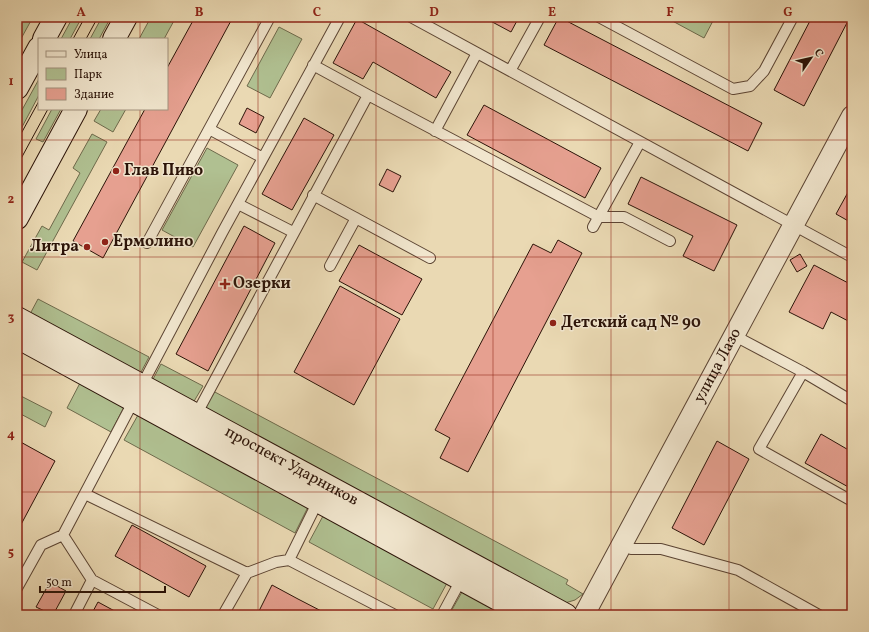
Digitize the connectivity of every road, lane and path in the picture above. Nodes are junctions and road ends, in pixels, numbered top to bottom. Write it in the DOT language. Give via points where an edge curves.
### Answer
graph roads {
  1 [pos="56,17"];
  2 [pos="126,17"];
  3 [pos="270,17"];
  4 [pos="340,17"];
  5 [pos="411,17"];
  6 [pos="540,17"];
  7 [pos="599,17"];
  8 [pos="793,17"];
  9 [pos="45,38"];
  10 [pos="115,38"];
  11 [pos="38,50"];
  12 [pos="477,54"];
  13 [pos="313,65"];
  14 [pos="510,72"];
  15 [pos="17,88"];
  16 [pos="368,95"];
  17 [pos="75,110"];
  18 [pos="852,116"];
  19 [pos="209,129"];
  20 [pos="435,131"];
  21 [pos="640,142"];
  22 [pos="263,158"];
  23 [pos="313,195"];
  24 [pos="238,204"];
  25 [pos="599,217"];
  26 [pos="17,218"];
  27 [pos="356,218"];
  28 [pos="793,225"];
  29 [pos="593,227"];
  30 [pos="293,232"];
  31 [pos="670,241"];
  32 [pos="147,243"];
  33 [pos="852,257"];
  34 [pos="430,258"];
  35 [pos="330,266"];
  36 [pos="17,318"];
  37 [pos="735,336"];
  38 [pos="17,337"];
  39 [pos="803,372"];
  40 [pos="139,393"];
  41 [pos="852,401"];
  42 [pos="192,422"];
  43 [pos="322,493"];
  44 [pos="85,494"];
  45 [pos="852,501"];
  46 [pos="63,535"];
  47 [pos="623,544"];
  48 [pos="289,560"];
  49 [pos="466,571"];
  50 [pos="247,573"];
  51 [pos="92,580"];
  52 [pos="17,588"];
  53 [pos="74,615"];
  54 [pos="158,615"];
  55 [pos="223,615"];
  56 [pos="395,615"];
  57 [pos="442,615"];
  58 [pos="527,615"];
  59 [pos="566,615"];
  60 [pos="584,615"];
  61 [pos="819,615"];
  1 -- 9 [label="street"];
  2 -- 10 [label="street"];
  3 -- 19 [label="lane"];
  4 -- 13 [label="lane"];
  5 -- 12 [label="lane"];
  6 -- 14 [label="lane"];
  7 -- 8 [label="lane" via="732,89 750,86 764,71"];
  11 -- 15 [label="street"];
  12 -- 14 [label="lane"];
  12 -- 20 [label="lane"];
  13 -- 16 [label="lane"];
  13 -- 22 [label="lane"];
  14 -- 21 [label="lane"];
  16 -- 20 [label="lane"];
  16 -- 23 [label="lane"];
  17 -- 26 [label="street"];
  18 -- 28 [label="street, улица Лазо"];
  19 -- 22 [label="lane"];
  19 -- 32 [label="lane"];
  20 -- 25 [label="lane"];
  21 -- 25 [label="lane"];
  21 -- 28 [label="lane"];
  22 -- 24 [label="lane"];
  23 -- 27 [label="lane"];
  23 -- 30 [label="lane"];
  24 -- 30 [label="lane"];
  24 -- 40 [label="lane"];
  25 -- 29 [label="lane"];
  25 -- 31 [label="lane" via="624,217"];
  27 -- 34 [label="lane"];
  27 -- 35 [label="lane"];
  28 -- 33 [label="lane"];
  28 -- 37 [label="street, улица Лазо"];
  30 -- 42 [label="lane"];
  36 -- 40 [label="street, проспект Ударников"];
  37 -- 39 [label="lane"];
  37 -- 47 [label="street, улица Лазо"];
  38 -- 40 [label="street, проспект Ударников"];
  39 -- 41 [label="lane"];
  39 -- 45 [label="lane" via="759,449"];
  40 -- 42 [label="street, проспект Ударников"];
  40 -- 44 [label="lane"];
  42 -- 43 [label="street, проспект Ударников"];
  43 -- 48 [label="lane"];
  43 -- 49 [label="street, проспект Ударников"];
  44 -- 46 [label="lane"];
  44 -- 50 [label="lane"];
  46 -- 51 [label="lane"];
  46 -- 52 [label="lane" via="41,545"];
  47 -- 60 [label="street, улица Лазо"];
  47 -- 61 [label="lane" via="631,549 661,549 738,570"];
  48 -- 50 [label="lane"];
  48 -- 56 [label="lane"];
  49 -- 57 [label="lane"];
  49 -- 58 [label="street, проспект Ударников"];
  49 -- 59 [label="street, проспект Ударников"];
  50 -- 55 [label="lane"];
  51 -- 53 [label="lane"];
  51 -- 54 [label="lane"];
}
